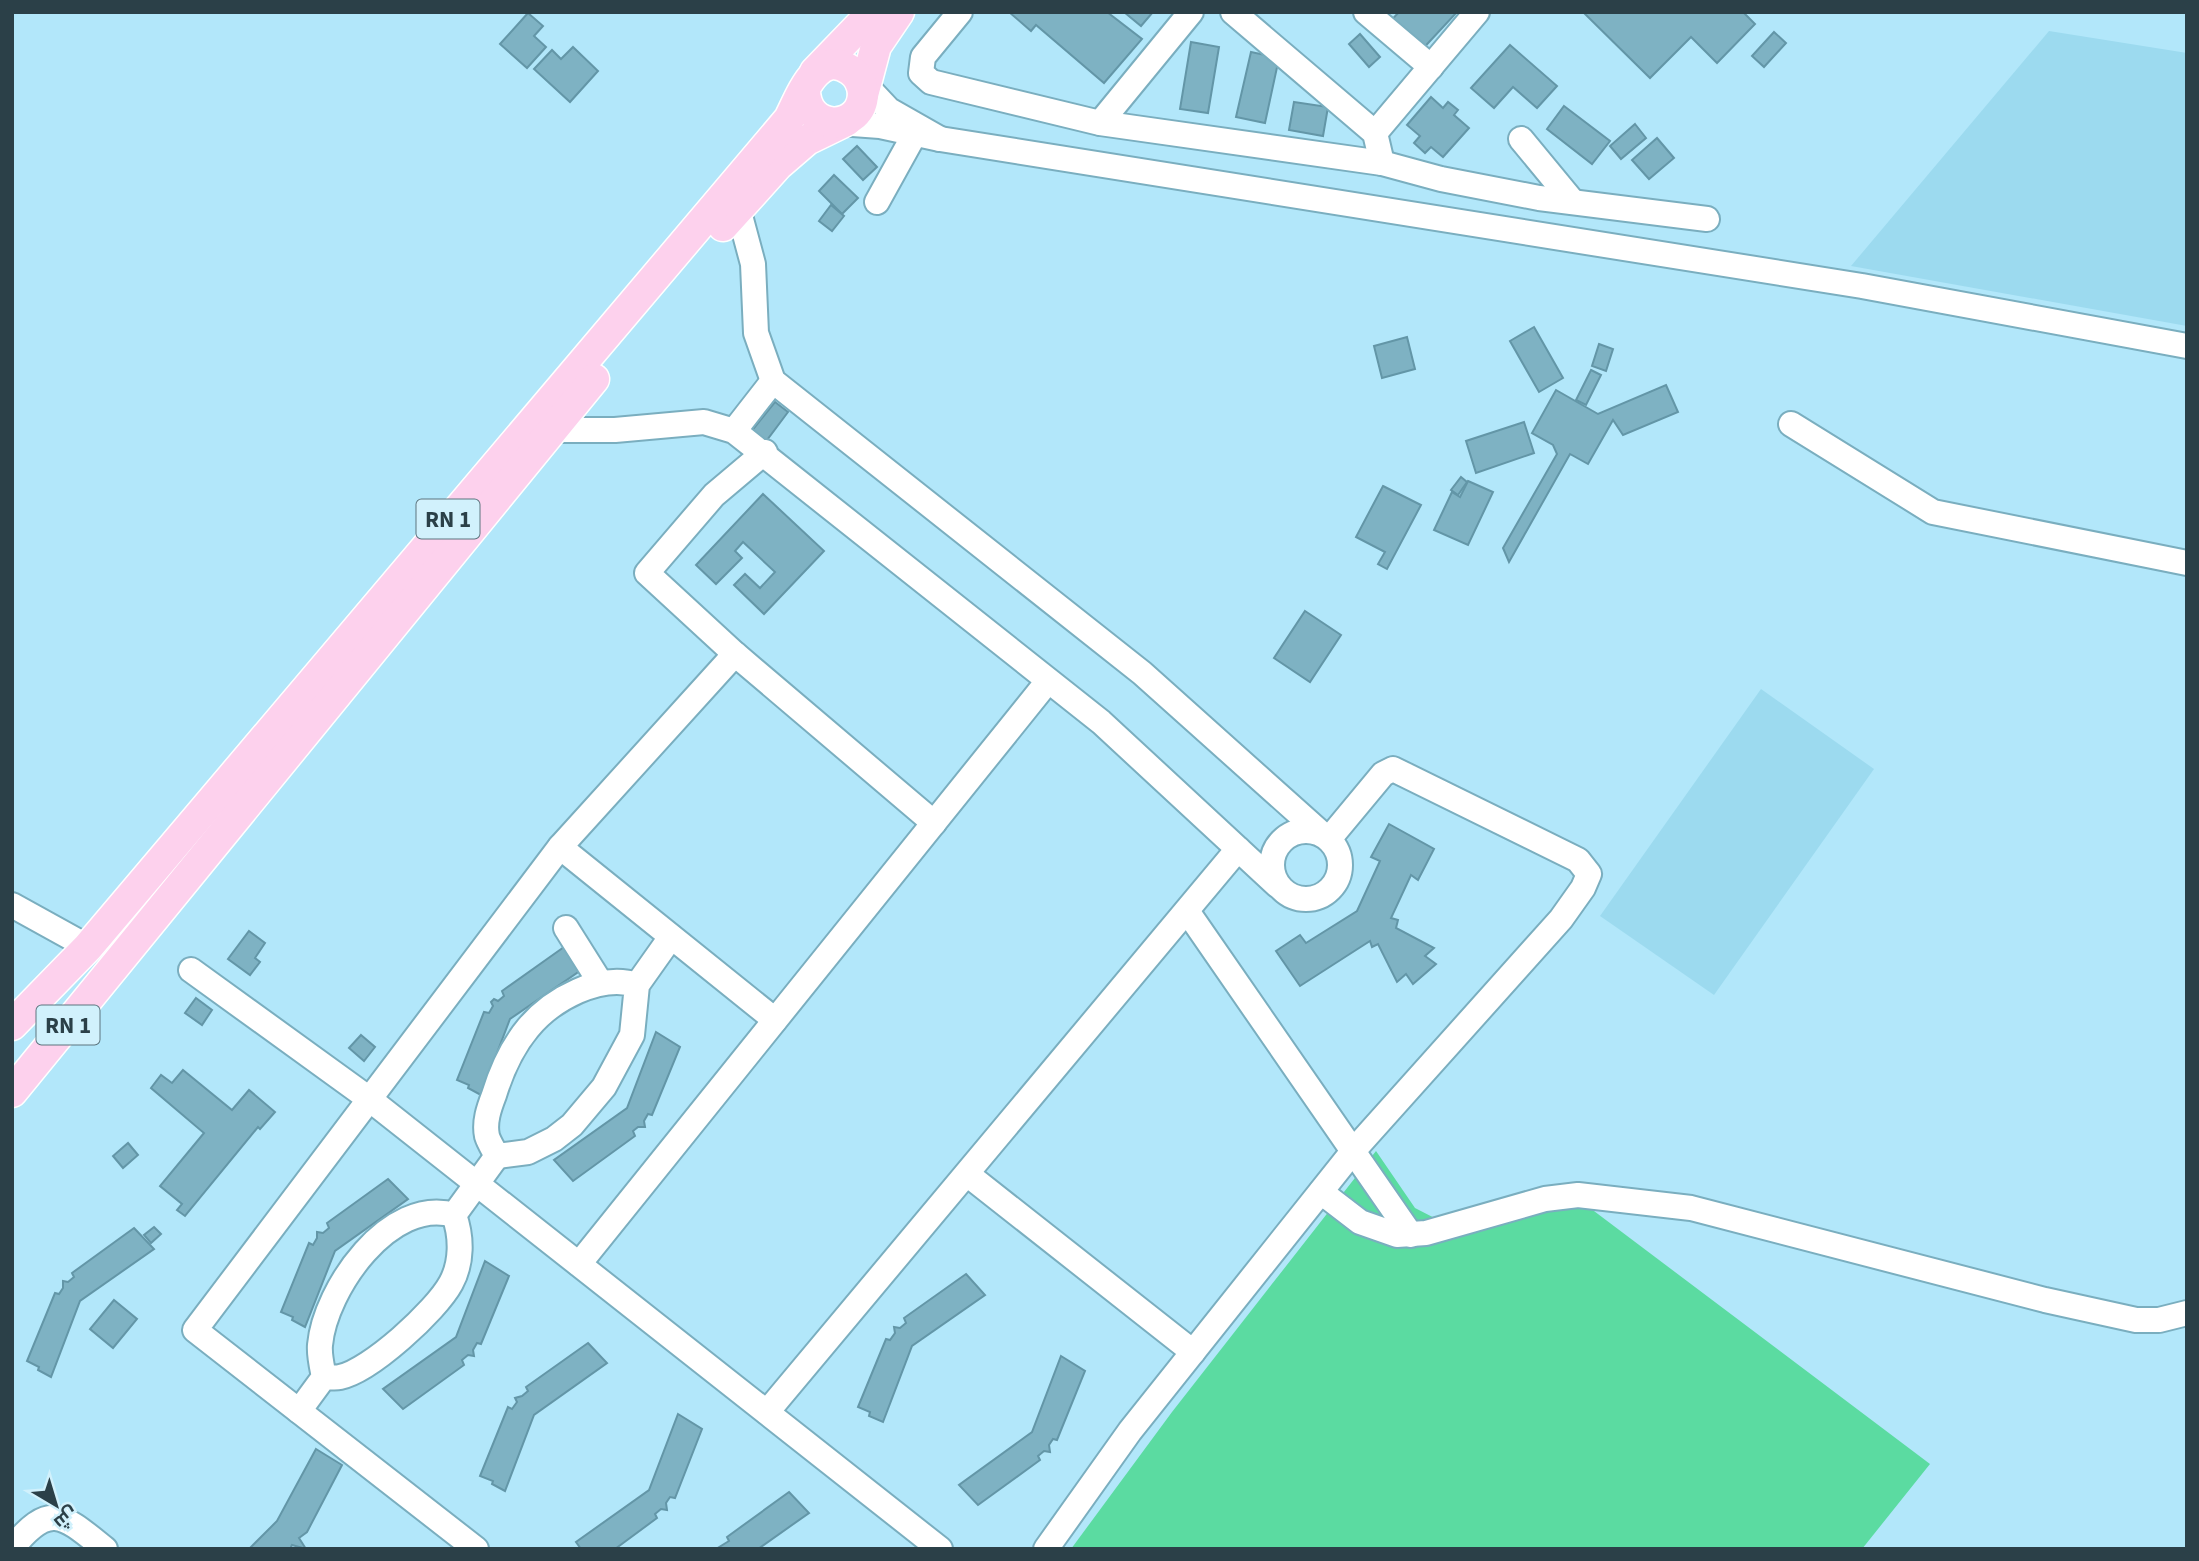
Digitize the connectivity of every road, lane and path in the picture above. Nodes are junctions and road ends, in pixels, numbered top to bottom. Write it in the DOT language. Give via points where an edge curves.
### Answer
graph roads {
  1 [pos="873,12"];
  2 [pos="899,12"];
  3 [pos="960,12"];
  4 [pos="1191,12"];
  5 [pos="1233,12"];
  6 [pos="1366,12"];
  7 [pos="1477,12"];
  8 [pos="1431,67"];
  9 [pos="810,80"];
  10 [pos="853,104"];
  11 [pos="1100,123"];
  12 [pos="1376,133"];
  13 [pos="925,134"];
  14 [pos="1521,139"];
  15 [pos="1382,163"];
  16 [pos="877,202"];
  17 [pos="1573,202"];
  18 [pos="738,208"];
  19 [pos="1707,219"];
  20 [pos="2187,345"];
  21 [pos="773,380"];
  22 [pos="1791,424"];
  23 [pos="551,430"];
  24 [pos="734,431"];
  25 [pos="765,452"];
  26 [pos="2187,563"];
  27 [pos="735,654"];
  28 [pos="1048,681"];
  29 [pos="934,823"];
  30 [pos="1326,837"];
  31 [pos="560,847"];
  32 [pos="1238,849"];
  33 [pos="1277,885"];
  34 [pos="12,905"];
  35 [pos="1187,911"];
  36 [pos="566,928"];
  37 [pos="671,937"];
  38 [pos="88,947"];
  39 [pos="124,957"];
  40 [pos="191,970"];
  41 [pos="600,982"];
  42 [pos="637,985"];
  43 [pos="775,1020"];
  44 [pos="12,1025"];
  45 [pos="12,1048"];
  46 [pos="12,1068"];
  47 [pos="12,1092"];
  48 [pos="368,1098"];
  49 [pos="1354,1150"];
  50 [pos="497,1156"];
  51 [pos="967,1174"];
  52 [pos="477,1184"];
  53 [pos="1321,1192"];
  54 [pos="454,1215"];
  55 [pos="1411,1235"];
  56 [pos="579,1264"];
  57 [pos="2187,1313"];
  58 [pos="1193,1352"];
  59 [pos="324,1377"];
  60 [pos="299,1410"];
  61 [pos="767,1412"];
  62 [pos="12,1548"];
  63 [pos="105,1549"];
  64 [pos="477,1549"];
  65 [pos="940,1549"];
  66 [pos="1046,1549"];
  1 -- 9 [label="main road, RN 1"];
  2 -- 10 [label="main road" via="876,46"];
  3 -- 11 [label="street" via="923,58 923,78 959,91"];
  4 -- 11 [label="street"];
  5 -- 12 [label="street"];
  6 -- 8 [label="street"];
  7 -- 8 [label="street"];
  8 -- 12 [label="street"];
  9 -- 10 [label="main road" via="832,65 851,70"];
  9 -- 10 [label="main road" via="807,107 829,123"];
  9 -- 38 [label="main road, RN 1" via="789,119"];
  10 -- 13 [label="street"];
  10 -- 13 [label="street" via="889,110"];
  10 -- 18 [label="main road, RN 1" via="807,140"];
  11 -- 15 [label="street"];
  12 -- 15 [label="street"];
  13 -- 16 [label="street"];
  13 -- 20 [label="street" via="1848,284"];
  14 -- 17 [label="street"];
  15 -- 17 [label="street" via="1441,179"];
  17 -- 19 [label="street"];
  18 -- 21 [label="street" via="753,264 756,333"];
  18 -- 23 [label="main road, RN 1"];
  21 -- 24 [label="street"];
  21 -- 30 [label="street" via="1142,673"];
  22 -- 26 [label="street" via="1933,512"];
  23 -- 24 [label="street" via="704,422"];
  23 -- 39 [label="main road, RN 1"];
  24 -- 25 [label="street"];
  25 -- 27 [label="street" via="714,495 647,573"];
  25 -- 28 [label="street"];
  27 -- 29 [label="street"];
  27 -- 31 [label="street"];
  28 -- 29 [label="street"];
  28 -- 32 [label="street" via="1101,722"];
  29 -- 43 [label="street"];
  30 -- 33 [label="street" via="1300,831 1280,842 1271,863"];
  30 -- 33 [label="street" via="1339,856 1340,867 1325,894 1315,899 1294,898"];
  30 -- 49 [label="street" via="1383,774 1394,769 1578,860 1589,874 1561,919"];
  31 -- 37 [label="street"];
  31 -- 48 [label="street"];
  32 -- 33 [label="street"];
  32 -- 35 [label="street"];
  34 -- 38 [label="street"];
  35 -- 49 [label="street"];
  35 -- 51 [label="street"];
  36 -- 41 [label="street"];
  37 -- 42 [label="street"];
  37 -- 43 [label="street"];
  38 -- 44 [label="main road, RN 1"];
  38 -- 45 [label="main road, RN 1"];
  39 -- 46 [label="main road" via="81,992"];
  39 -- 47 [label="main road, RN 1"];
  40 -- 48 [label="street"];
  41 -- 42 [label="street" via="621,980"];
  41 -- 50 [label="street" via="554,1006 529,1027 512,1053 487,1115 487,1136"];
  42 -- 50 [label="street" via="632,1035 604,1087 554,1139 528,1152"];
  43 -- 56 [label="street"];
  48 -- 52 [label="street"];
  48 -- 60 [label="street" via="195,1330"];
  49 -- 53 [label="street"];
  49 -- 55 [label="street"];
  50 -- 52 [label="street"];
  51 -- 58 [label="street"];
  51 -- 61 [label="street"];
  52 -- 54 [label="street"];
  52 -- 56 [label="street"];
  53 -- 55 [label="street" via="1360,1222 1381,1232"];
  53 -- 58 [label="street"];
  54 -- 59 [label="street" via="460,1231 457,1267 437,1302 368,1364 340,1378"];
  54 -- 59 [label="street" via="419,1216 379,1236 363,1250 324,1325 320,1346"];
  55 -- 57 [label="street" via="1545,1199 1578,1195 1691,1208 2136,1320"];
  56 -- 61 [label="street"];
  58 -- 66 [label="street"];
  59 -- 60 [label="street"];
  60 -- 64 [label="street"];
  61 -- 65 [label="street"];
  62 -- 63 [label="street" via="33,1523 50,1517 74,1524"];
}
